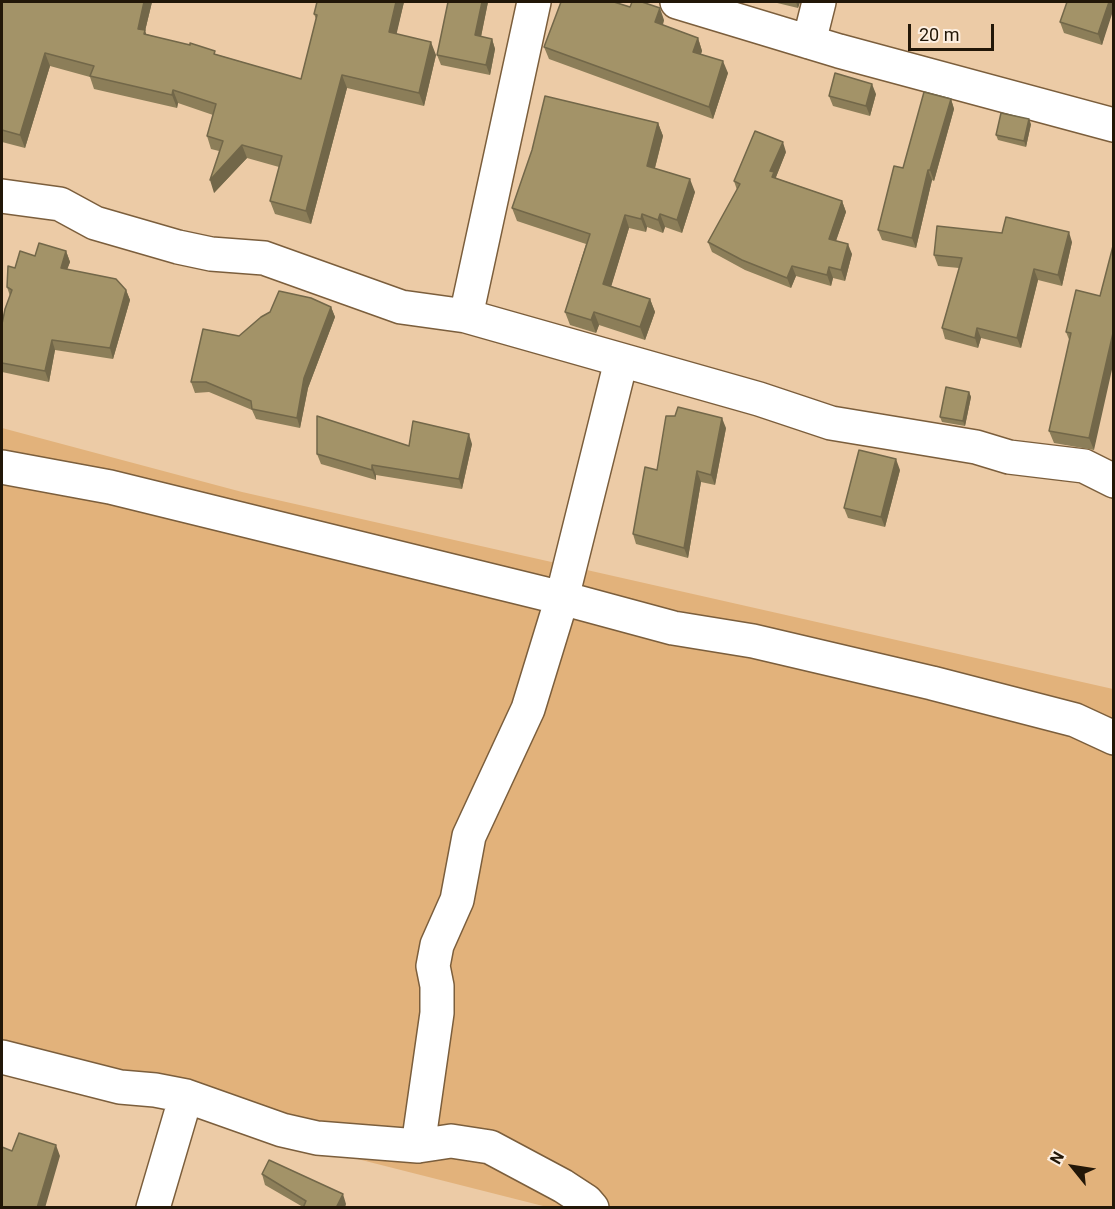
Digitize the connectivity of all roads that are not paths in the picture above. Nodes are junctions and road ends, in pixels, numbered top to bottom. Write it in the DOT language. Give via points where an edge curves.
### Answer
graph roads {
  1 [pos="534,2"];
  2 [pos="677,2"];
  3 [pos="819,2"];
  4 [pos="809,42"];
  5 [pos="1113,125"];
  6 [pos="2,196"];
  7 [pos="466,316"];
  8 [pos="621,361"];
  9 [pos="2,467"];
  10 [pos="1113,481"];
  11 [pos="562,598"];
  12 [pos="1113,738"];
  13 [pos="2,1057"];
  14 [pos="186,1096"];
  15 [pos="418,1146"];
  16 [pos="153,1208"];
  17 [pos="592,1208"];
  1 -- 7 [label="street"];
  2 -- 4 [label="street"];
  3 -- 4 [label="street"];
  4 -- 5 [label="street"];
  6 -- 7 [label="street" via="60,204 95,223 178,247 264,258 401,307"];
  7 -- 8 [label="street"];
  8 -- 10 [label="street" via="831,423 976,447 1009,458 1084,466"];
  8 -- 11 [label="street"];
  9 -- 11 [label="street" via="110,487"];
  11 -- 12 [label="street" via="673,628 753,641 932,683 1075,720"];
  11 -- 15 [label="street" via="528,709 469,836 457,900 437,945 433,966 437,1013"];
  13 -- 14 [label="street" via="120,1087"];
  14 -- 15 [label="street" via="282,1130 317,1138"];
  14 -- 16 [label="street"];
  15 -- 17 [label="street" via="452,1141 490,1148 563,1186"];
}
